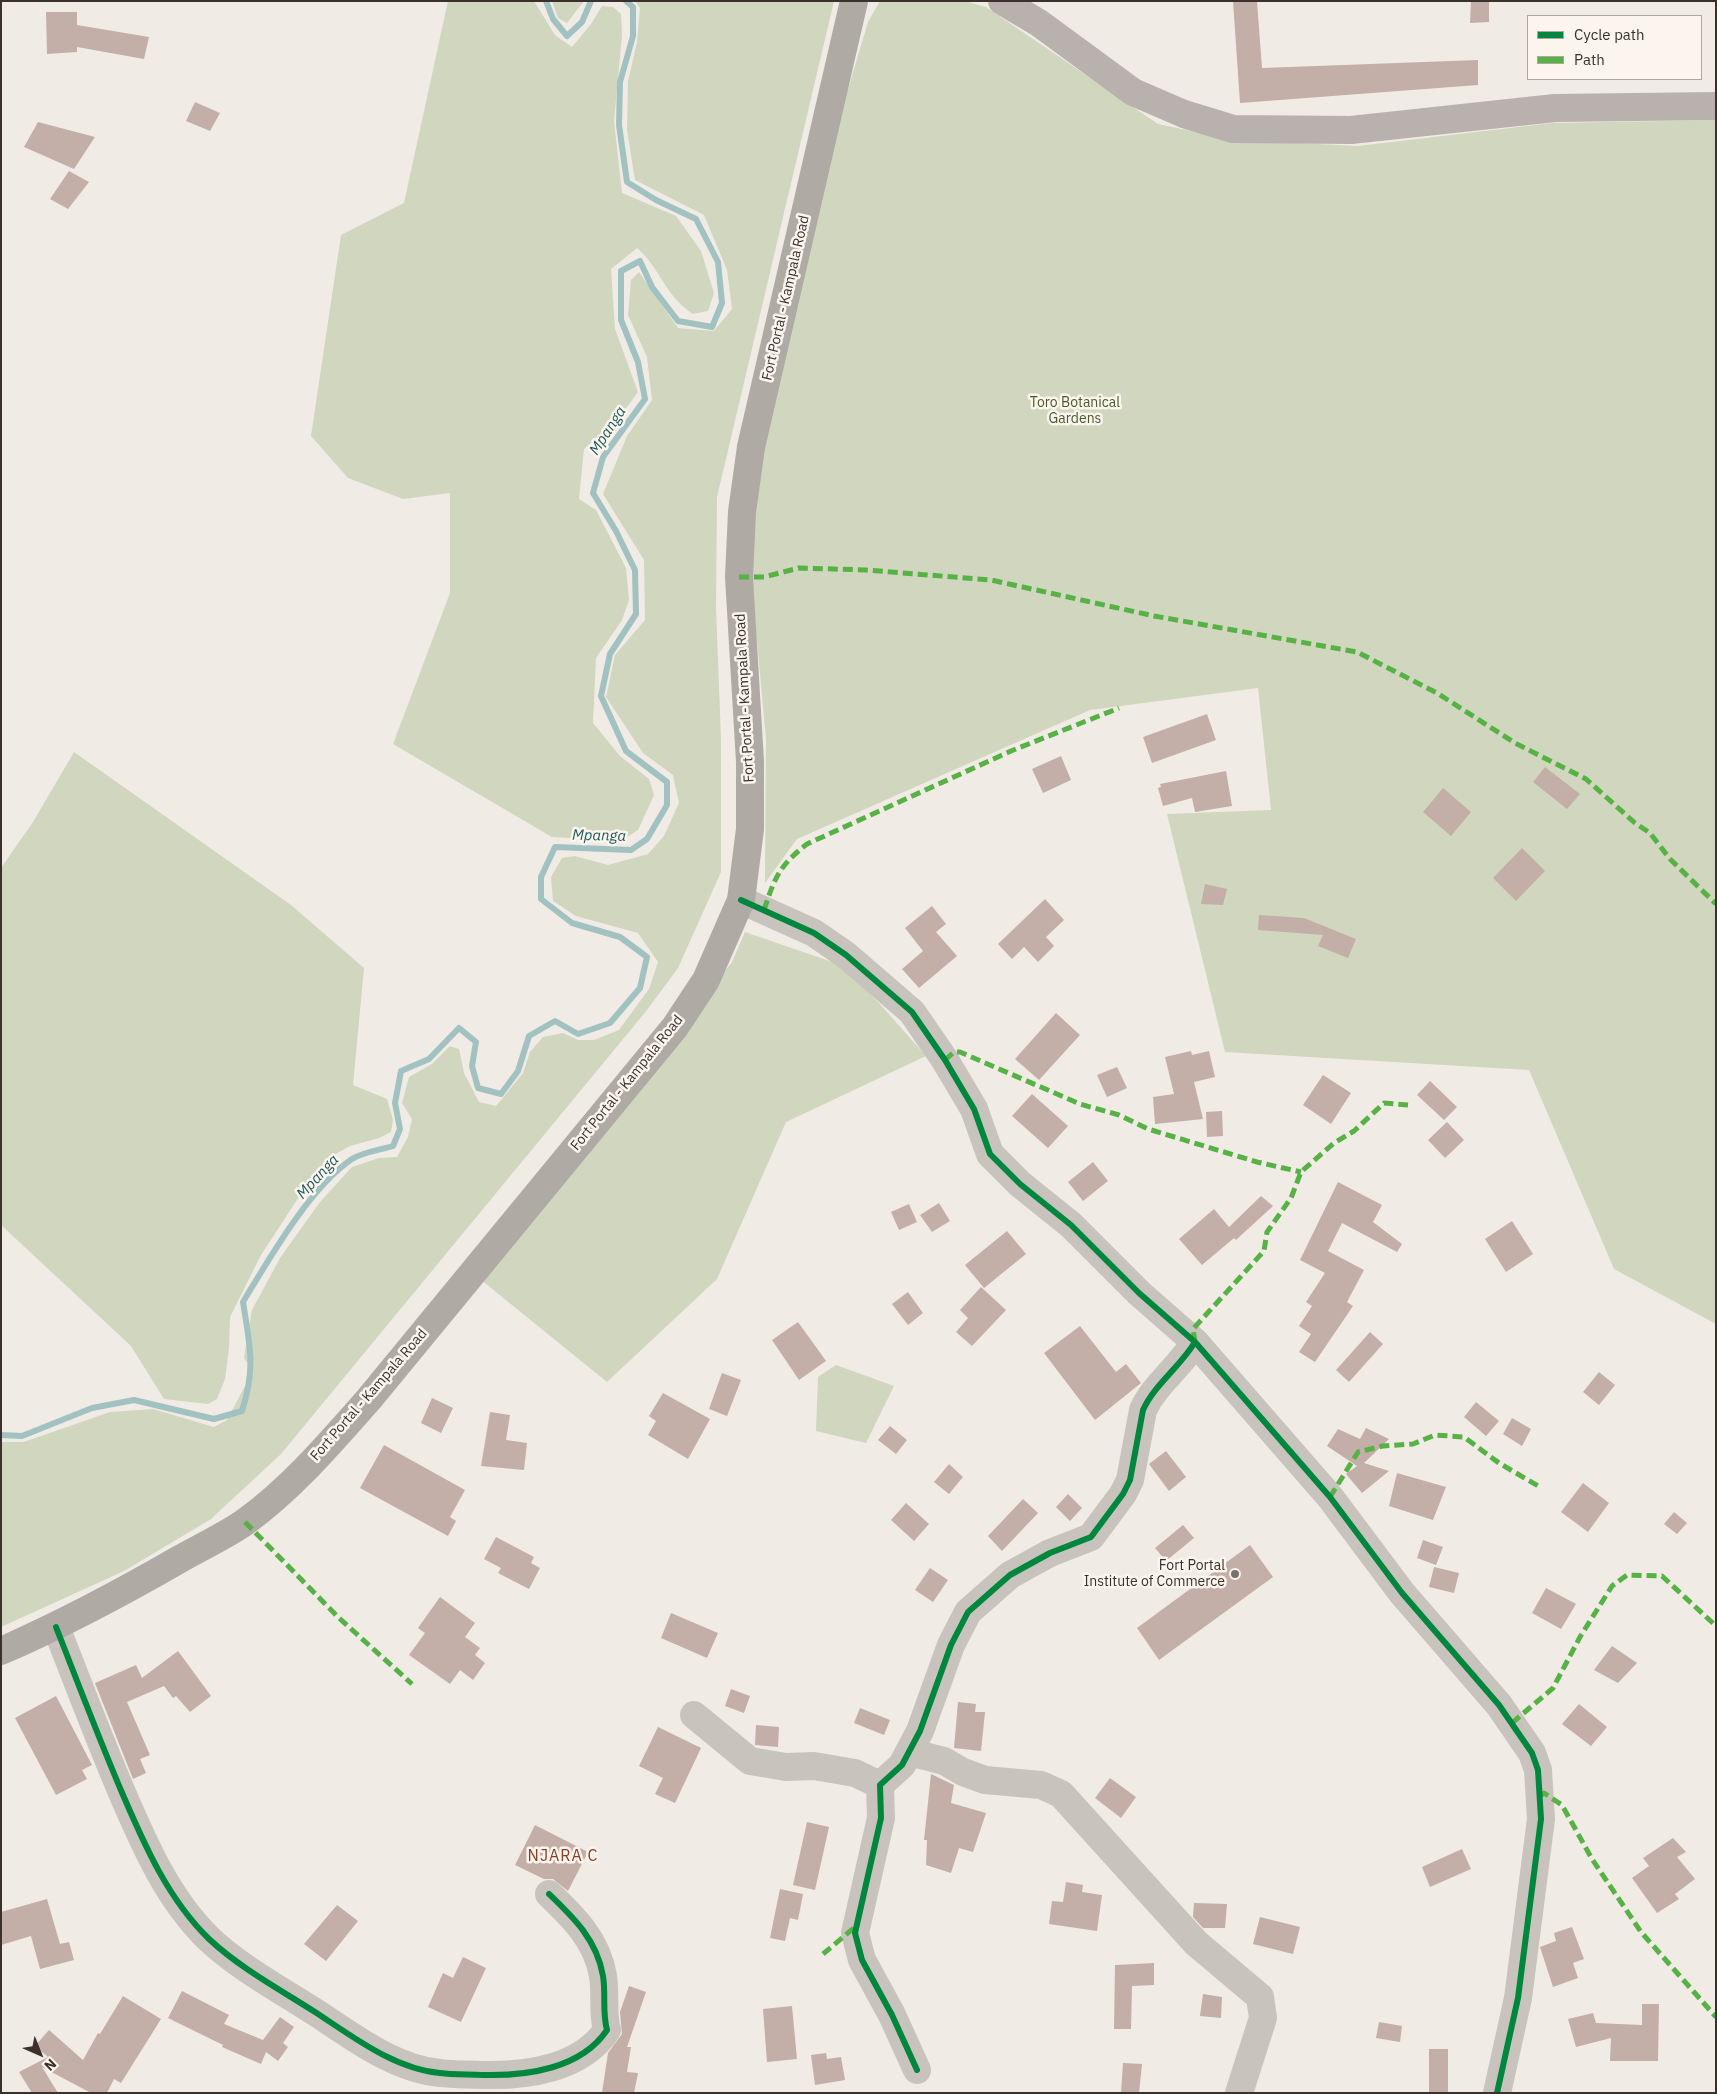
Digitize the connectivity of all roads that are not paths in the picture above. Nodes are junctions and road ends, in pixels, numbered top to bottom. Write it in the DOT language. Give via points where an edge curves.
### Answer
graph roads {
  1 [pos="854,1"];
  2 [pos="1002,1"];
  3 [pos="1716,106"];
  4 [pos="741,900"];
  5 [pos="1195,1342"];
  6 [pos="56,1627"];
  7 [pos="1,1651"];
  8 [pos="694,1715"];
  9 [pos="909,1752"];
  10 [pos="880,1785"];
  11 [pos="549,1894"];
  12 [pos="918,2070"];
  13 [pos="1239,2093"];
  14 [pos="1497,2093"];
  1 -- 4 [label="highway, Fort Portal - Kampala Road" via="751,447 742,512 738,578 750,762 750,829"];
  2 -- 3 [label="main road" via="1039,23 1133,92 1184,114 1233,128 1351,130 1555,108"];
  4 -- 5 [label="street" via="814,933 846,955 912,1012 974,1109 990,1154"];
  4 -- 6 [label="highway, Fort Portal - Kampala Road" via="706,980 675,1027 331,1443 245,1522"];
  5 -- 9 [label="street" via="1148,1399 1128,1487 1091,1537 1050,1553 1010,1575 968,1612"];
  5 -- 14 [label="street" via="1330,1497 1402,1593 1499,1705 1532,1753 1538,1770 1541,1819 1518,1998"];
  6 -- 7 [label="highway, Fort Portal - Kampala Road"];
  6 -- 11 [label="street" via="147,1852 173,1894 208,1938 230,1957 372,2048 406,2064 438,2073 514,2076 564,2062 593,2046 607,2030 603,2012 603,1976 584,1930"];
  8 -- 10 [label="street" via="750,1761 855,1773"];
  9 -- 10 [label="street" via="902,1765"];
  9 -- 13 [label="street" via="944,1761 985,1780 1041,1785 1061,1794 1196,1942 1254,1990 1263,2003 1263,2018"];
  10 -- 12 [label="street" via="881,1818 855,1933 862,1960"];
}
